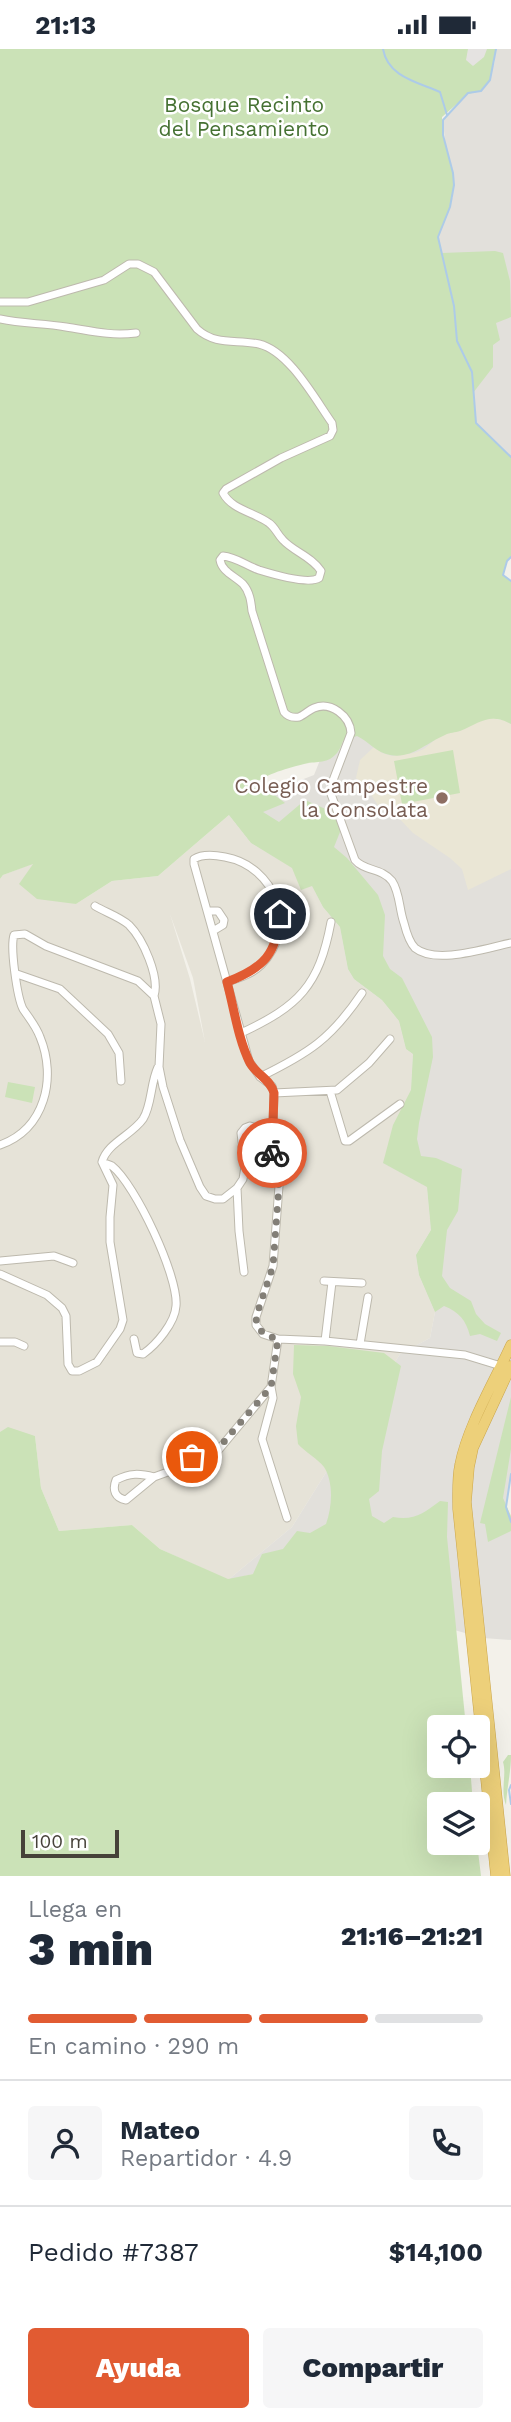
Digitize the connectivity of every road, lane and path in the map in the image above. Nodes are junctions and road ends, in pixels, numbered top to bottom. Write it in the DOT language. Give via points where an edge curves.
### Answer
graph roads {
  1 [pos="0,302"];
  2 [pos="0,319"];
  3 [pos="136,333"];
  4 [pos="95,906"];
  5 [pos="208,911"];
  6 [pos="331,922"];
  7 [pos="213,931"];
  8 [pos="511,943"];
  9 [pos="17,974"];
  10 [pos="227,982"];
  11 [pos="362,993"];
  12 [pos="154,996"];
  13 [pos="241,1033"];
  14 [pos="390,1039"];
  15 [pos="159,1067"];
  16 [pos="260,1077"];
  17 [pos="121,1081"];
  18 [pos="330,1091"];
  19 [pos="274,1093"];
  20 [pos="400,1104"];
  21 [pos="264,1141"];
  22 [pos="0,1145"];
  23 [pos="242,1147"];
  24 [pos="272,1161"];
  25 [pos="102,1162"];
  26 [pos="237,1188"];
  27 [pos="0,1261"];
  28 [pos="73,1263"];
  29 [pos="244,1272"];
  30 [pos="0,1274"];
  31 [pos="362,1283"];
  32 [pos="368,1297"];
  33 [pos="134,1339"];
  34 [pos="278,1339"];
  35 [pos="325,1341"];
  36 [pos="0,1342"];
  37 [pos="360,1345"];
  38 [pos="511,1345"];
  39 [pos="24,1346"];
  40 [pos="506,1366"];
  41 [pos="271,1387"];
  42 [pos="216,1451"];
  43 [pos="187,1465"];
  44 [pos="154,1477"];
  45 [pos="287,1518"];
  46 [pos="496,1876"];
  47 [pos="505,1876"];
  1 -- 8 [label="street" via="28,302 104,280 129,264 138,264 154,272 204,336 261,345 298,374 332,423 330,436 281,458 223,493 246,513 272,525 283,541 315,563 321,571 319,578 303,580 259,570 229,556 223,556 221,566 250,597 284,712 297,717 327,706 343,714 351,726 331,794 355,860 393,883 415,948 442,957"];
  2 -- 3 [label="street" via="114,335"];
  4 -- 12 [label="street" via="128,924 136,935 152,964 157,987"];
  5 -- 7 [label="street"];
  5 -- 7 [label="street" via="218,911 224,920"];
  5 -- 10 [label="street" via="194,859 217,855 235,858 266,879 280,914 271,952 260,966"];
  6 -- 13 [label="street" via="315,976 298,1000"];
  7 -- 10 [label="street"];
  9 -- 12 [label="street" via="11,943 14,935 25,934 138,981"];
  9 -- 17 [label="street" via="60,989 108,1034 119,1053"];
  9 -- 22 [label="street" via="19,1000 45,1052 48,1083 34,1121"];
  10 -- 13 [label="street"];
  11 -- 16 [label="street" via="342,1022 319,1043"];
  12 -- 15 [label="street" via="161,1024"];
  13 -- 16 [label="street" via="249,1061"];
  14 -- 18 [label="street" via="343,1087"];
  15 -- 25 [label="street" via="145,1116"];
  15 -- 26 [label="street" via="180,1140 200,1187 215,1199 230,1196"];
  16 -- 19 [label="street"];
  18 -- 19 [label="street"];
  18 -- 20 [label="street" via="345,1141"];
  19 -- 24 [label="street"];
  21 -- 23 [label="street" via="248,1141"];
  21 -- 23 [label="street" via="259,1129 250,1126 242,1133"];
  21 -- 24 [label="street"];
  23 -- 26 [label="street" via="245,1167"];
  24 -- 34 [label="street" via="279,1186 273,1266 256,1317 262,1334"];
  25 -- 30 [label="street" via="113,1185 110,1242 124,1312 120,1329 97,1362 72,1371 62,1308 47,1295"];
  25 -- 33 [label="street" via="111,1166 141,1207 166,1259 177,1296 173,1318 150,1349 137,1353"];
  26 -- 29 [label="street"];
  27 -- 28 [label="street" via="54,1256"];
  31 -- 35 [label="street" via="328,1282"];
  32 -- 37 [label="street"];
  34 -- 35 [label="street"];
  34 -- 41 [label="street"];
  35 -- 37 [label="street"];
  36 -- 39 [label="street"];
  37 -- 40 [label="street" via="465,1355"];
  38 -- 40 [label="highway"];
  40 -- 46 [label="highway" via="466,1445 458,1483"];
  40 -- 47 [label="highway" via="473,1448 466,1502"];
  41 -- 42 [label="street"];
  41 -- 45 [label="street" via="273,1398 262,1439"];
  42 -- 43 [label="street" via="197,1454"];
  42 -- 43 [label="street" via="196,1477"];
  43 -- 44 [label="street"];
  44 -- 44 [label="street" via="125,1476 113,1487 120,1499 126,1500"];
}
